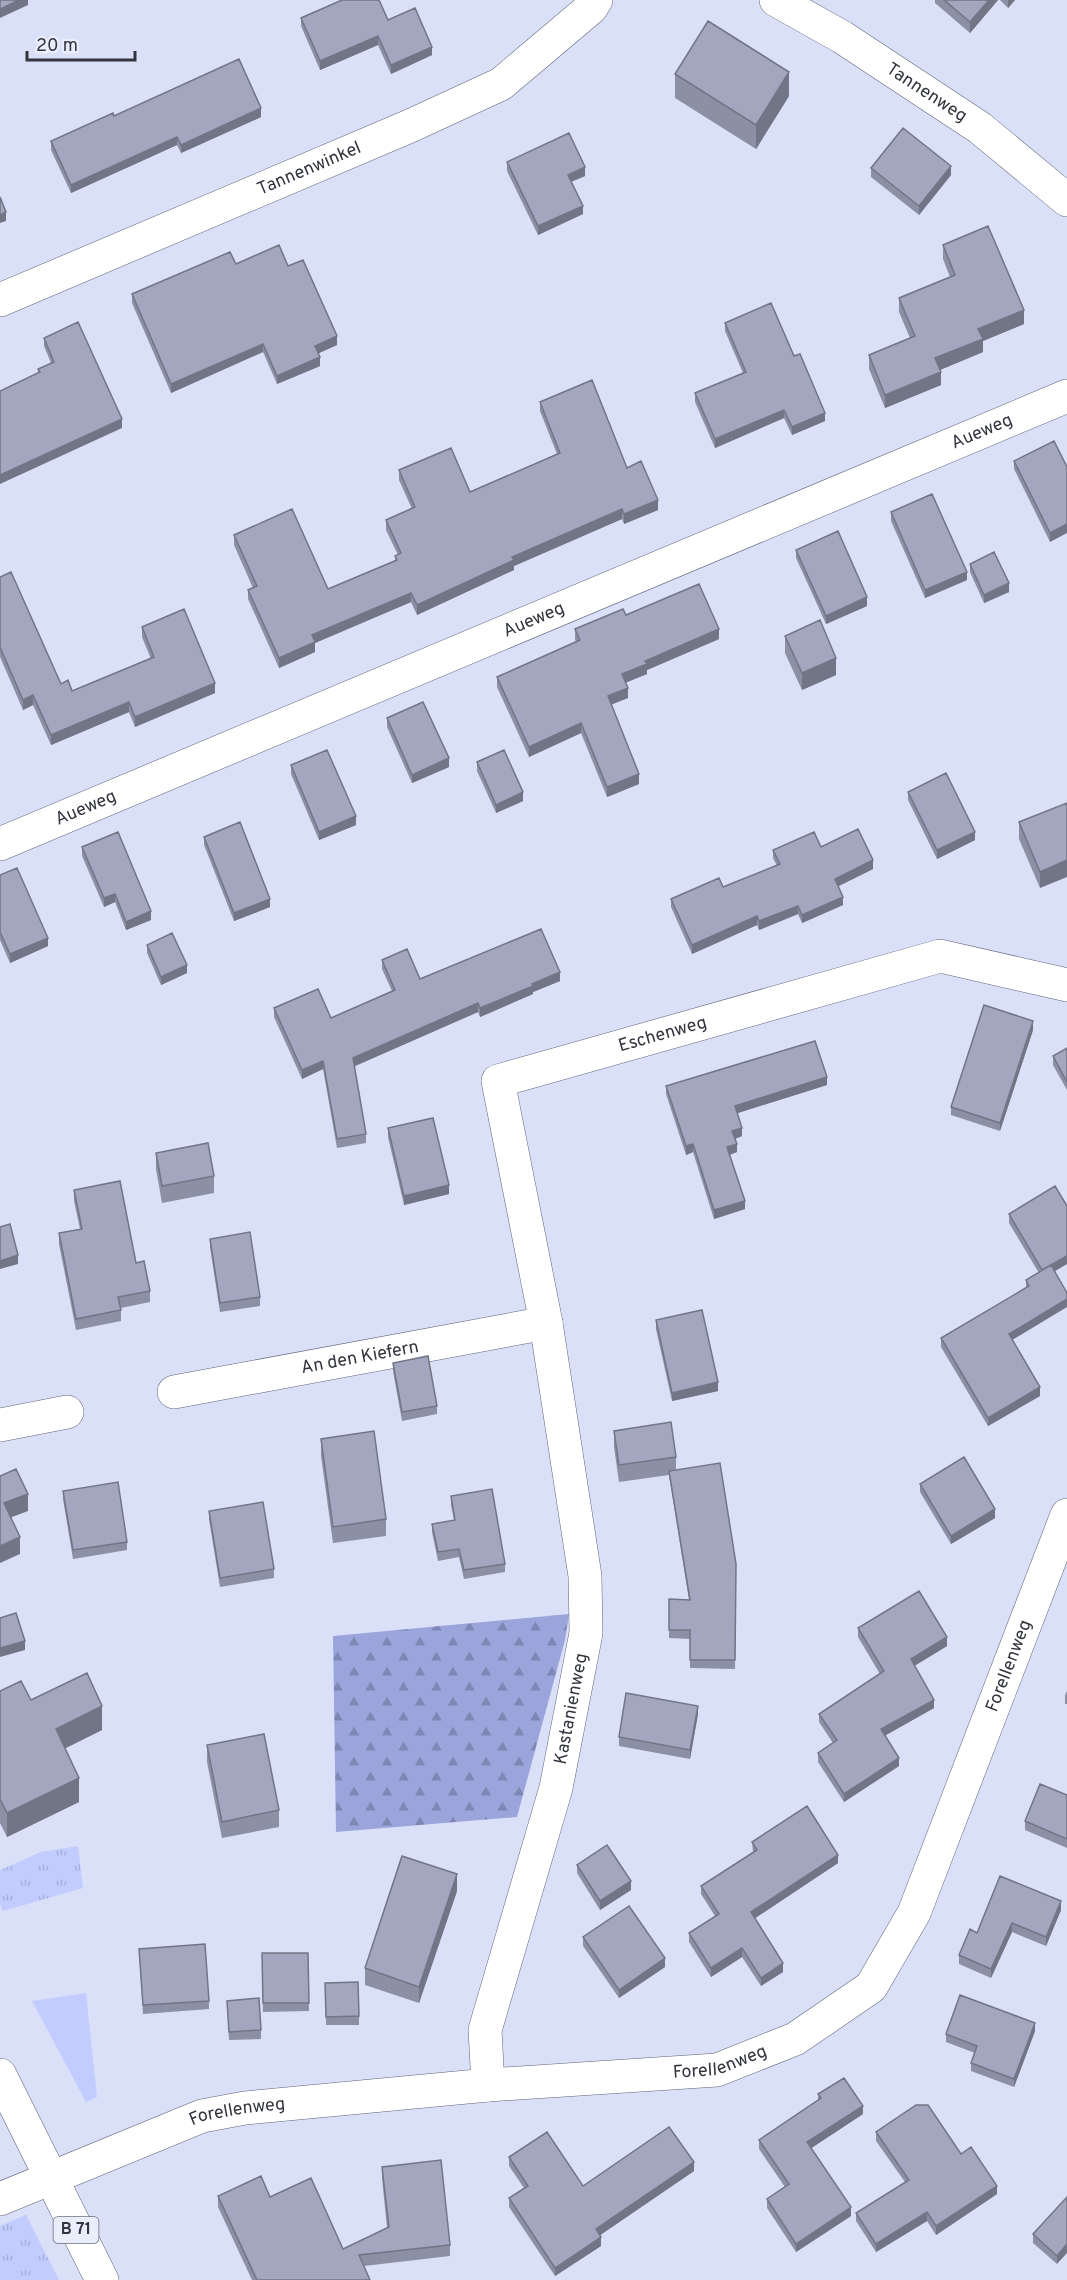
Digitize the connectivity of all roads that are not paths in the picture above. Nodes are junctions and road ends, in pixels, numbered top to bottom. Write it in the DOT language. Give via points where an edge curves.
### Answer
graph roads {
  1 [pos="597,0"];
  2 [pos="776,0"];
  3 [pos="1065,195"];
  4 [pos="0,300"];
  5 [pos="1067,396"];
  6 [pos="0,844"];
  7 [pos="1067,985"];
  8 [pos="546,1323"];
  9 [pos="174,1392"];
  10 [pos="67,1413"];
  11 [pos="0,1425"];
  12 [pos="1067,1515"];
  13 [pos="0,2075"];
  14 [pos="488,2085"];
  15 [pos="50,2179"];
  16 [pos="0,2199"];
  17 [pos="102,2280"];
  1 -- 4 [label="street, Tannenwinkel" via="501,84"];
  2 -- 3 [label="street, Tannenweg" via="842,37 980,129"];
  5 -- 6 [label="street, Aueweg"];
  7 -- 8 [label="street, Eschenweg" via="940,956 498,1081"];
  8 -- 9 [label="street, An den Kiefern"];
  8 -- 14 [label="street, Kastanienweg" via="585,1576 586,1633 556,1788 485,2030"];
  10 -- 11 [label="street"];
  12 -- 14 [label="street, Forellenweg" via="914,1913 871,1987 795,2039 717,2070"];
  13 -- 15 [label="street, B 71"];
  14 -- 15 [label="street, Forellenweg" via="245,2108 202,2116"];
  15 -- 16 [label="street, Forellenweg"];
  15 -- 17 [label="street, B 71"];
}
